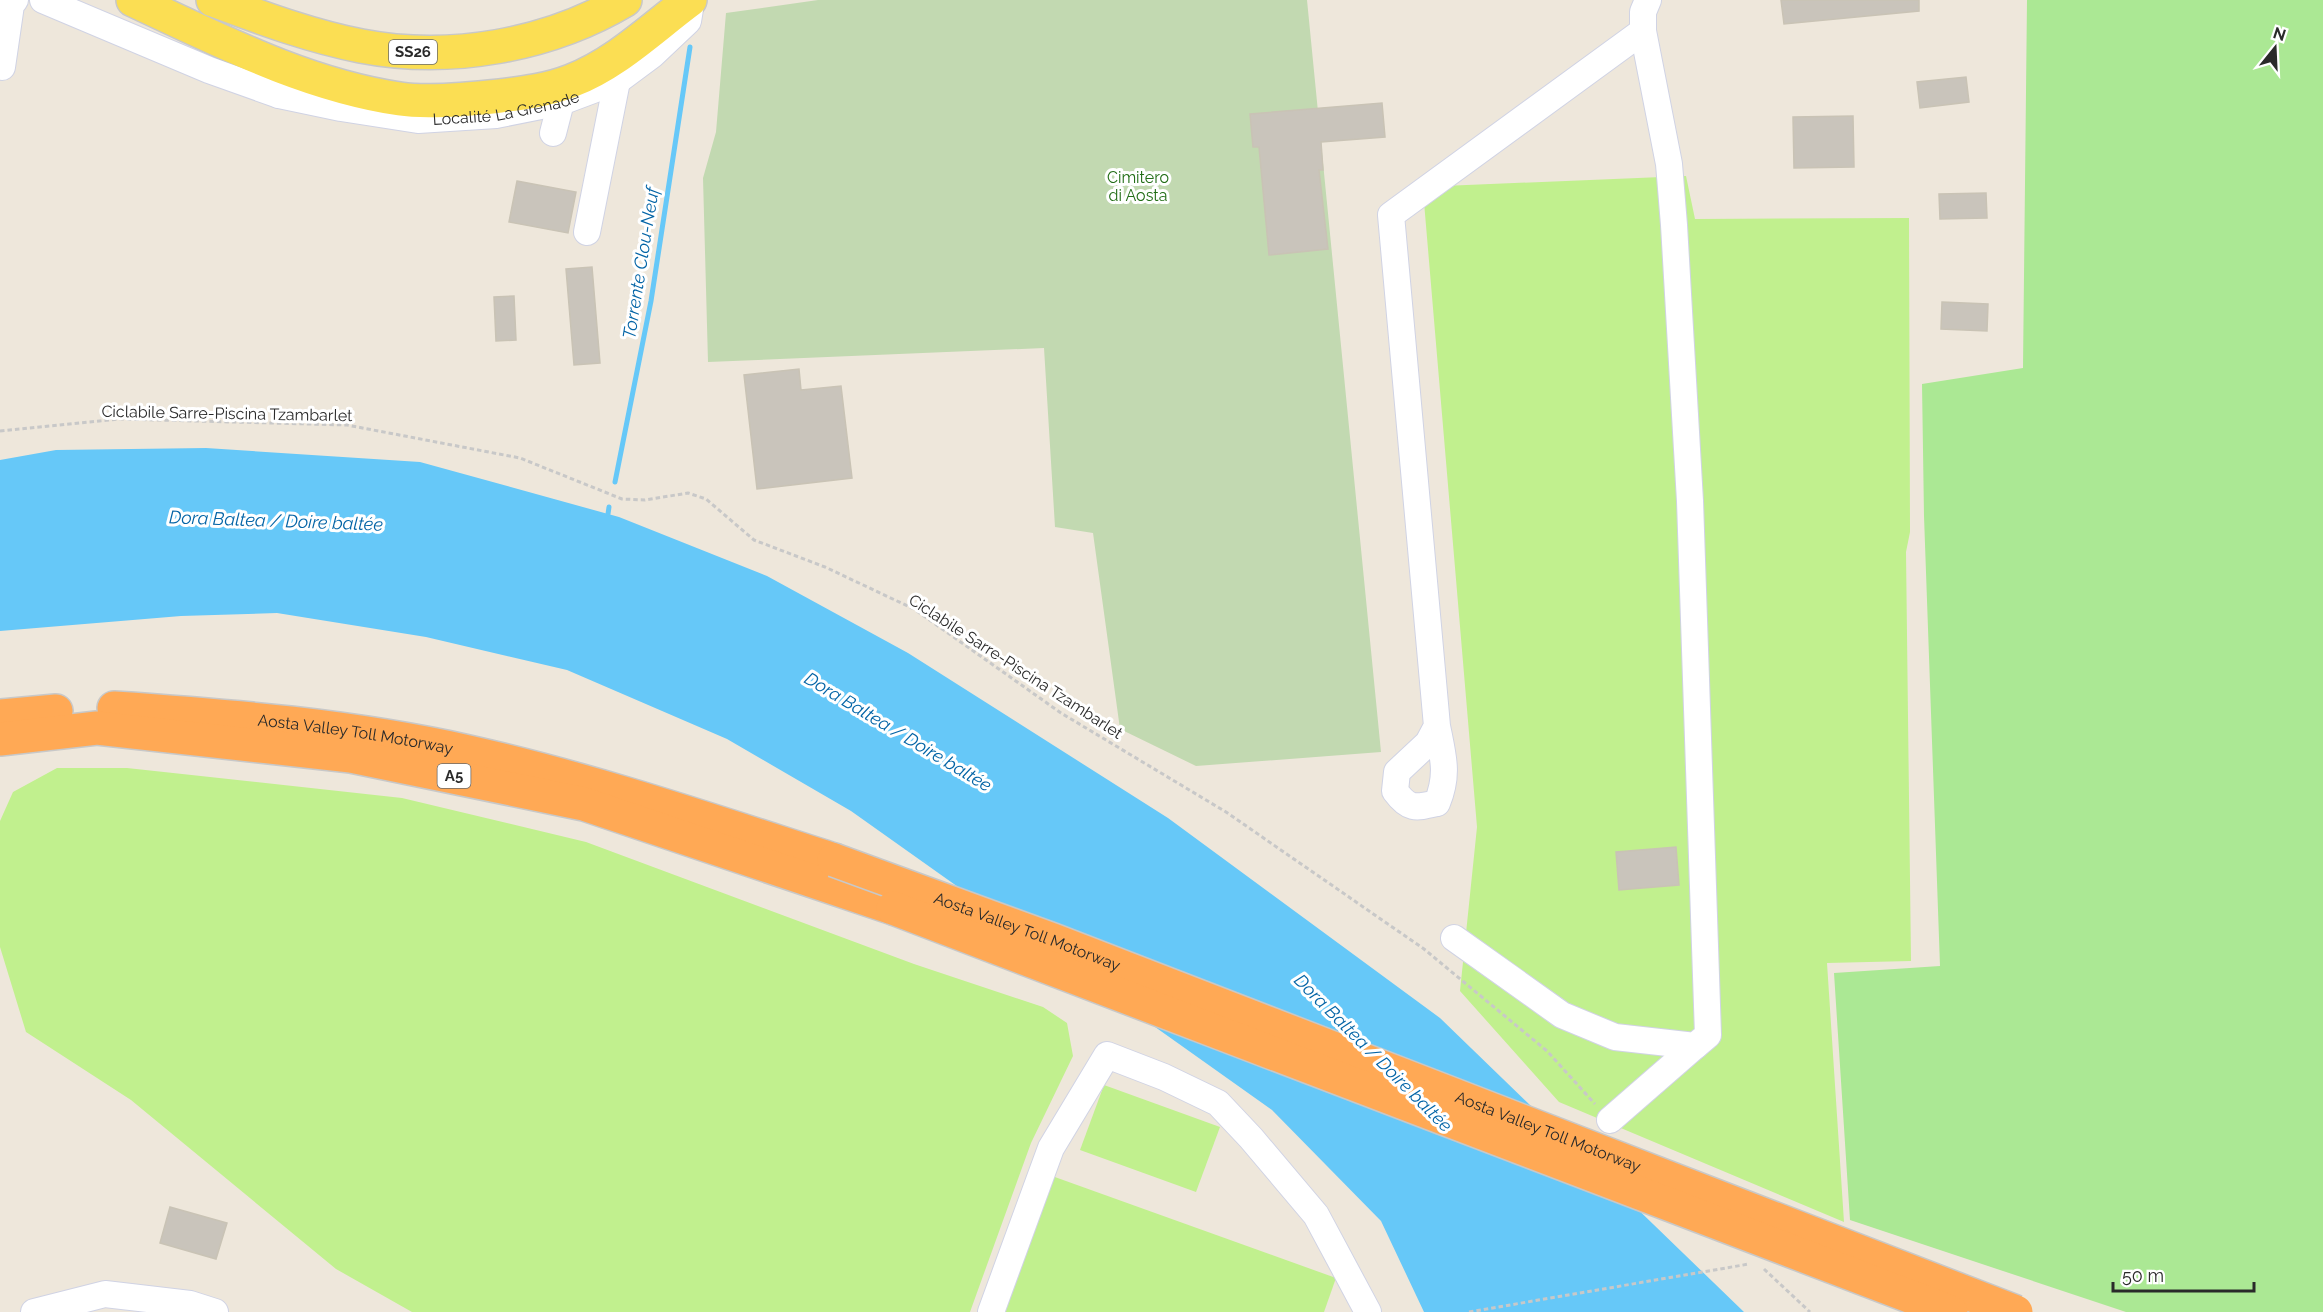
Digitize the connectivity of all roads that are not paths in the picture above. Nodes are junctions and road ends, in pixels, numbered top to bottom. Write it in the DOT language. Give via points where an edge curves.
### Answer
graph roads {
  1 [pos="15,0"];
  2 [pos="43,0"];
  3 [pos="133,0"];
  4 [pos="213,0"];
  5 [pos="1648,0"];
  6 [pos="619,4"];
  7 [pos="680,4"];
  8 [pos="1643,32"];
  9 [pos="2,67"];
  10 [pos="617,81"];
  11 [pos="284,82"];
  12 [pos="561,102"];
  13 [pos="553,133"];
  14 [pos="587,232"];
  15 [pos="0,716"];
  16 [pos="1437,726"];
  17 [pos="0,739"];
  18 [pos="1454,938"];
  19 [pos="1695,1046"];
  20 [pos="1610,1120"];
  21 [pos="34,1312"];
  22 [pos="215,1312"];
  23 [pos="991,1312"];
  24 [pos="1368,1312"];
  25 [pos="1951,1312"];
  26 [pos="2016,1312"];
  1 -- 9 [label="street"];
  2 -- 11 [label="street, Localité La Grenade" via="209,70"];
  3 -- 11 [label="main road"];
  4 -- 6 [label="main road, SS26" via="327,39 400,51 439,52 505,45 581,23"];
  5 -- 8 [label="street" via="1643,12"];
  7 -- 10 [label="street, Localité La Grenade" via="688,21"];
  7 -- 11 [label="main road" via="641,41 609,62 571,81 539,91 479,99 402,100 332,85"];
  8 -- 16 [label="street" via="1391,215"];
  8 -- 19 [label="street" via="1669,164 1690,501 1708,1008 1708,1035"];
  10 -- 12 [label="street, Localité La Grenade"];
  10 -- 14 [label="street"];
  11 -- 12 [label="street, Localité La Grenade" via="340,108 418,120 496,115"];
  12 -- 13 [label="street"];
  15 -- 26 [label="highway, Aosta Valley Toll Motorway / A5, bridge" via="94,707 231,716 356,731 468,752 593,783 834,860 1064,945"];
  17 -- 25 [label="highway, Aosta Valley Toll Motorway / A5, bridge" via="97,728 351,756 584,804 893,908"];
  18 -- 19 [label="street" via="1562,1015 1615,1037"];
  19 -- 20 [label="street"];
  21 -- 22 [label="street" via="105,1294 190,1304"];
  23 -- 24 [label="street" via="1051,1149 1107,1055 1218,1103 1316,1215"];
}
